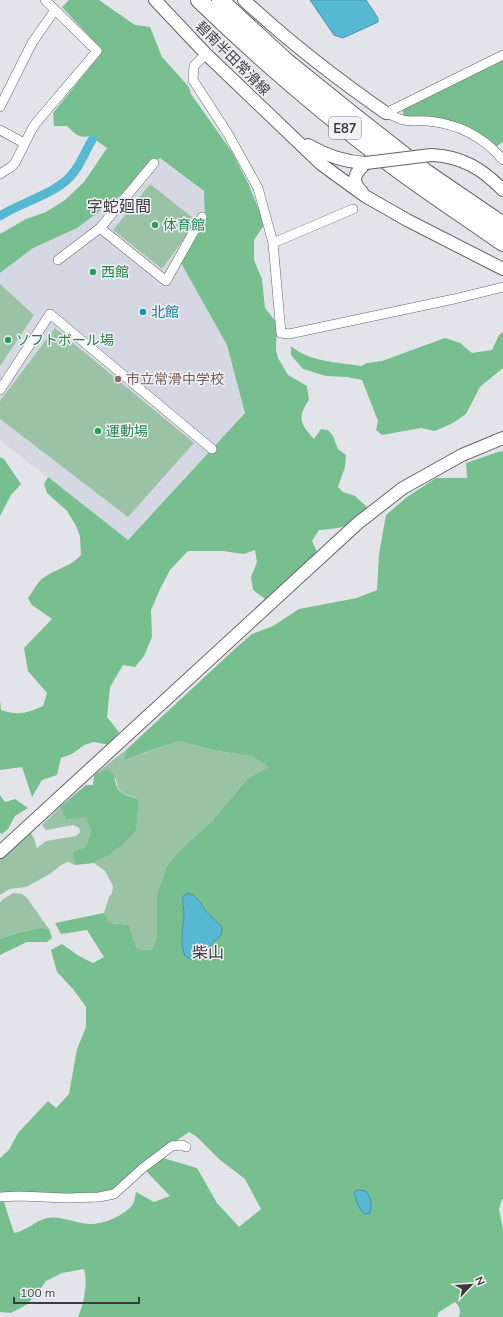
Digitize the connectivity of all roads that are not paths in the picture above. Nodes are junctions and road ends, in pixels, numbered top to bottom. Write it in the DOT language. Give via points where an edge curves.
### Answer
graph roads {
  1 [pos="45,0"];
  2 [pos="155,0"];
  3 [pos="199,0"];
  4 [pos="220,0"];
  5 [pos="244,0"];
  6 [pos="55,10"];
  7 [pos="206,54"];
  8 [pos="503,55"];
  9 [pos="0,107"];
  10 [pos="386,113"];
  11 [pos="0,130"];
  12 [pos="291,135"];
  13 [pos="24,144"];
  14 [pos="503,160"];
  15 [pos="154,163"];
  16 [pos="366,163"];
  17 [pos="0,174"];
  18 [pos="503,190"];
  19 [pos="366,196"];
  20 [pos="353,209"];
  21 [pos="202,217"];
  22 [pos="503,225"];
  23 [pos="100,228"];
  24 [pos="273,243"];
  25 [pos="503,243"];
  26 [pos="58,260"];
  27 [pos="503,269"];
  28 [pos="503,287"];
  29 [pos="0,390"];
  30 [pos="503,438"];
  31 [pos="212,449"];
  32 [pos="0,852"];
  33 [pos="186,1148"];
  34 [pos="0,1197"];
  1 -- 6 [label="street"];
  2 -- 7 [label="street, 碧南半田常滑線"];
  3 -- 25 [label="highway, E87" via="329,115 393,166"];
  4 -- 22 [label="highway, E87" via="286,61 353,115 427,173"];
  5 -- 10 [label="street" via="290,40"];
  6 -- 9 [label="street" via="32,43"];
  6 -- 13 [label="street" via="97,51 36,122"];
  7 -- 12 [label="street, 碧南半田常滑線"];
  7 -- 24 [label="street" via="194,66 193,80 228,134 258,188"];
  8 -- 10 [label="street"];
  10 -- 14 [label="street" via="404,120 455,126 493,148"];
  11 -- 13 [label="street"];
  12 -- 16 [label="street, 碧南半田常滑線" via="326,155 344,161"];
  12 -- 19 [label="street, 碧南半田常滑線" via="321,164"];
  13 -- 17 [label="street" via="12,166"];
  15 -- 23 [label="street"];
  16 -- 18 [label="street, 碧南半田常滑線, bridge" via="431,155 458,159 478,169"];
  16 -- 19 [label="street, 碧南半田常滑線" via="355,174 355,180 356,186"];
  19 -- 27 [label="street, 碧南半田常滑線"];
  20 -- 24 [label="street"];
  21 -- 23 [label="street" via="166,281"];
  23 -- 26 [label="street"];
  24 -- 28 [label="street" via="279,324 281,333 285,334"];
  29 -- 31 [label="street" via="50,314"];
  30 -- 32 [label="street" via="462,455 403,488 358,523"];
  33 -- 34 [label="street" via="182,1145 172,1146 114,1194 68,1198"];
}
